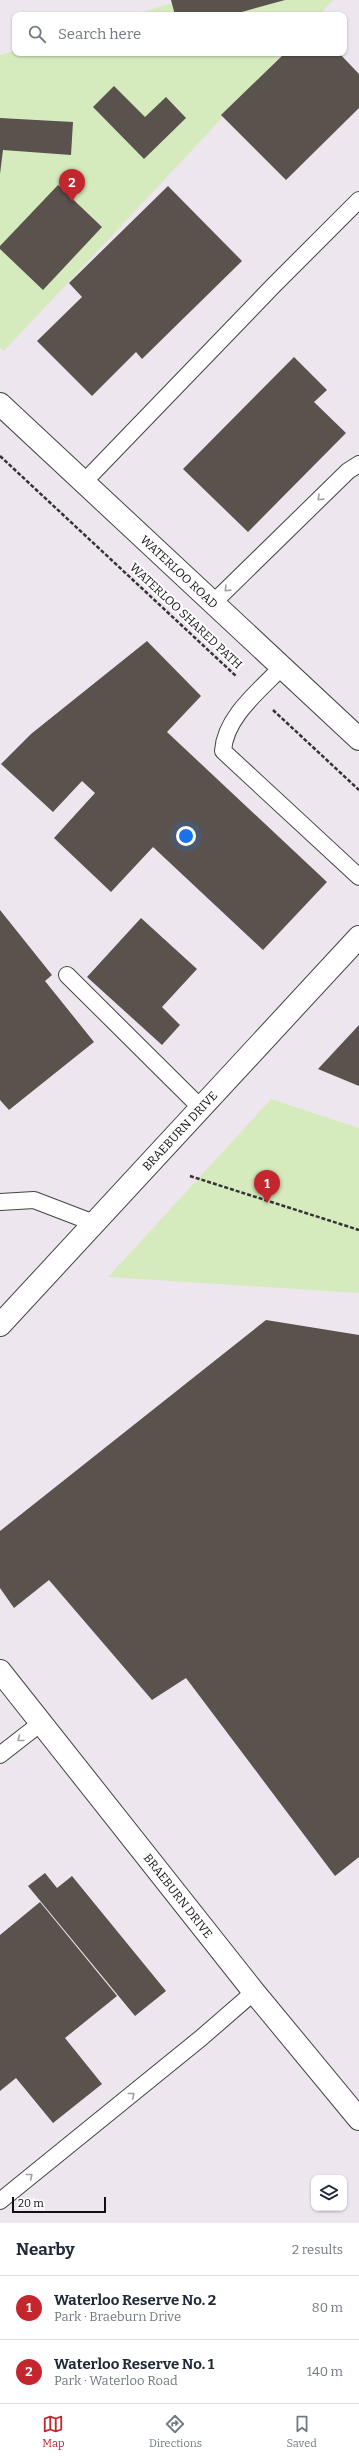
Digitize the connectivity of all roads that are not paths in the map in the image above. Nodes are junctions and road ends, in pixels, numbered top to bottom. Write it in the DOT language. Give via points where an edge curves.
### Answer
graph roads {
  1 [pos="359,200"];
  2 [pos="0,404"];
  3 [pos="353,468"];
  4 [pos="84,482"];
  5 [pos="213,603"];
  6 [pos="282,667"];
  7 [pos="359,738"];
  8 [pos="359,877"];
  9 [pos="359,937"];
  10 [pos="67,975"];
  11 [pos="201,1108"];
  12 [pos="0,1202"];
  13 [pos="94,1223"];
  14 [pos="0,1325"];
  15 [pos="0,1671"];
  16 [pos="41,1723"];
  17 [pos="0,1755"];
  18 [pos="254,1992"];
  19 [pos="359,2119"];
  20 [pos="0,2201"];
  1 -- 4 [label="lane" via="268,290"];
  2 -- 4 [label="street, WATERLOO ROAD"];
  3 -- 5 [label="lane, one-way"];
  4 -- 5 [label="street, WATERLOO ROAD"];
  5 -- 6 [label="street, WATERLOO ROAD"];
  6 -- 7 [label="street, WATERLOO ROAD"];
  6 -- 8 [label="lane" via="235,718 225,736 223,751"];
  9 -- 11 [label="street, BRAEBURN DRIVE"];
  10 -- 11 [label="lane"];
  11 -- 13 [label="street, BRAEBURN DRIVE"];
  12 -- 13 [label="lane" via="34,1200"];
  13 -- 14 [label="street, BRAEBURN DRIVE"];
  15 -- 16 [label="street, BRAEBURN DRIVE"];
  16 -- 17 [label="lane, one-way"];
  16 -- 18 [label="street, BRAEBURN DRIVE"];
  18 -- 19 [label="street, BRAEBURN DRIVE"];
  20 -- 18 [label="lane, one-way"];
}
